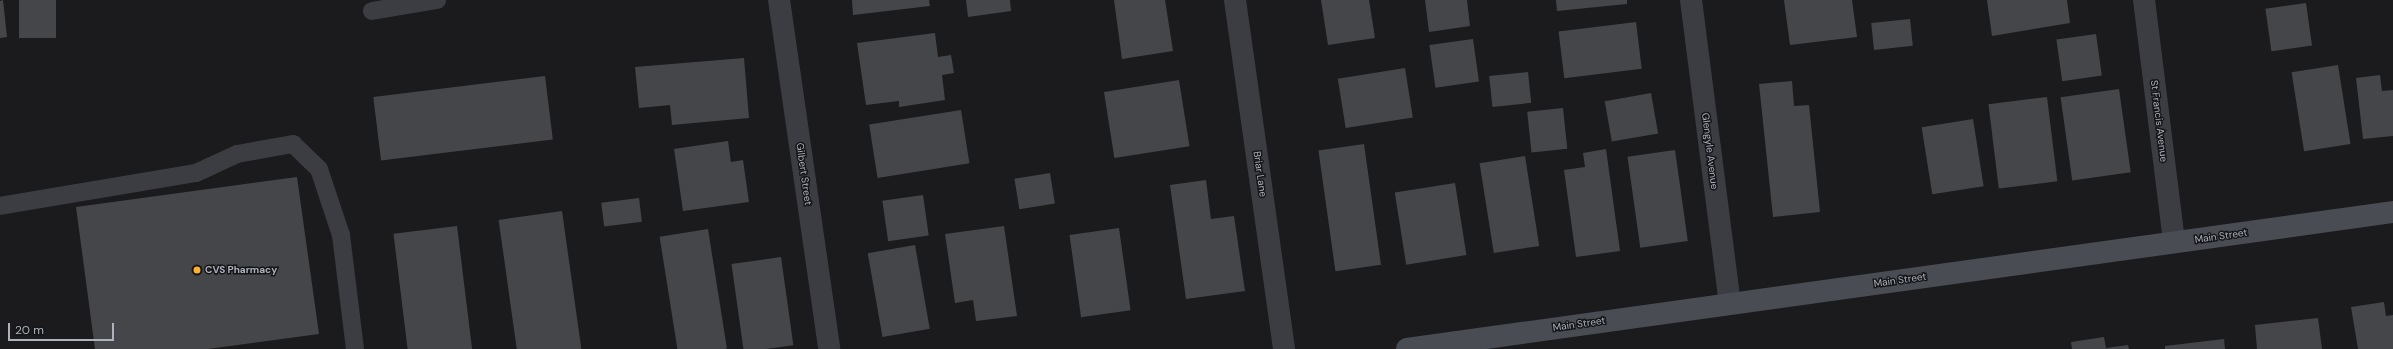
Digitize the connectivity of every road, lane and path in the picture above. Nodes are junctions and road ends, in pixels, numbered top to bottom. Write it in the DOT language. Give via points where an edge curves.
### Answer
graph roads {
  1 [pos="437,0"];
  2 [pos="779,0"];
  3 [pos="1235,0"];
  4 [pos="1691,0"];
  5 [pos="2144,0"];
  6 [pos="372,11"];
  7 [pos="0,206"];
  8 [pos="2393,212"];
  9 [pos="2174,242"];
  10 [pos="1730,303"];
  11 [pos="355,349"];
  12 [pos="829,349"];
  13 [pos="1284,349"];
  14 [pos="1407,349"];
  1 -- 6 [label="lane"];
  2 -- 12 [label="street, Gilbert Street"];
  3 -- 13 [label="street, Briar Lane"];
  4 -- 10 [label="street, Glengyle Avenue"];
  5 -- 9 [label="street, St Francis Avenue"];
  7 -- 11 [label="lane" via="196,173 237,154 293,144 319,168 341,235"];
  8 -- 9 [label="street, Main Street"];
  9 -- 10 [label="street, Main Street"];
  10 -- 14 [label="street, Main Street"];
}
